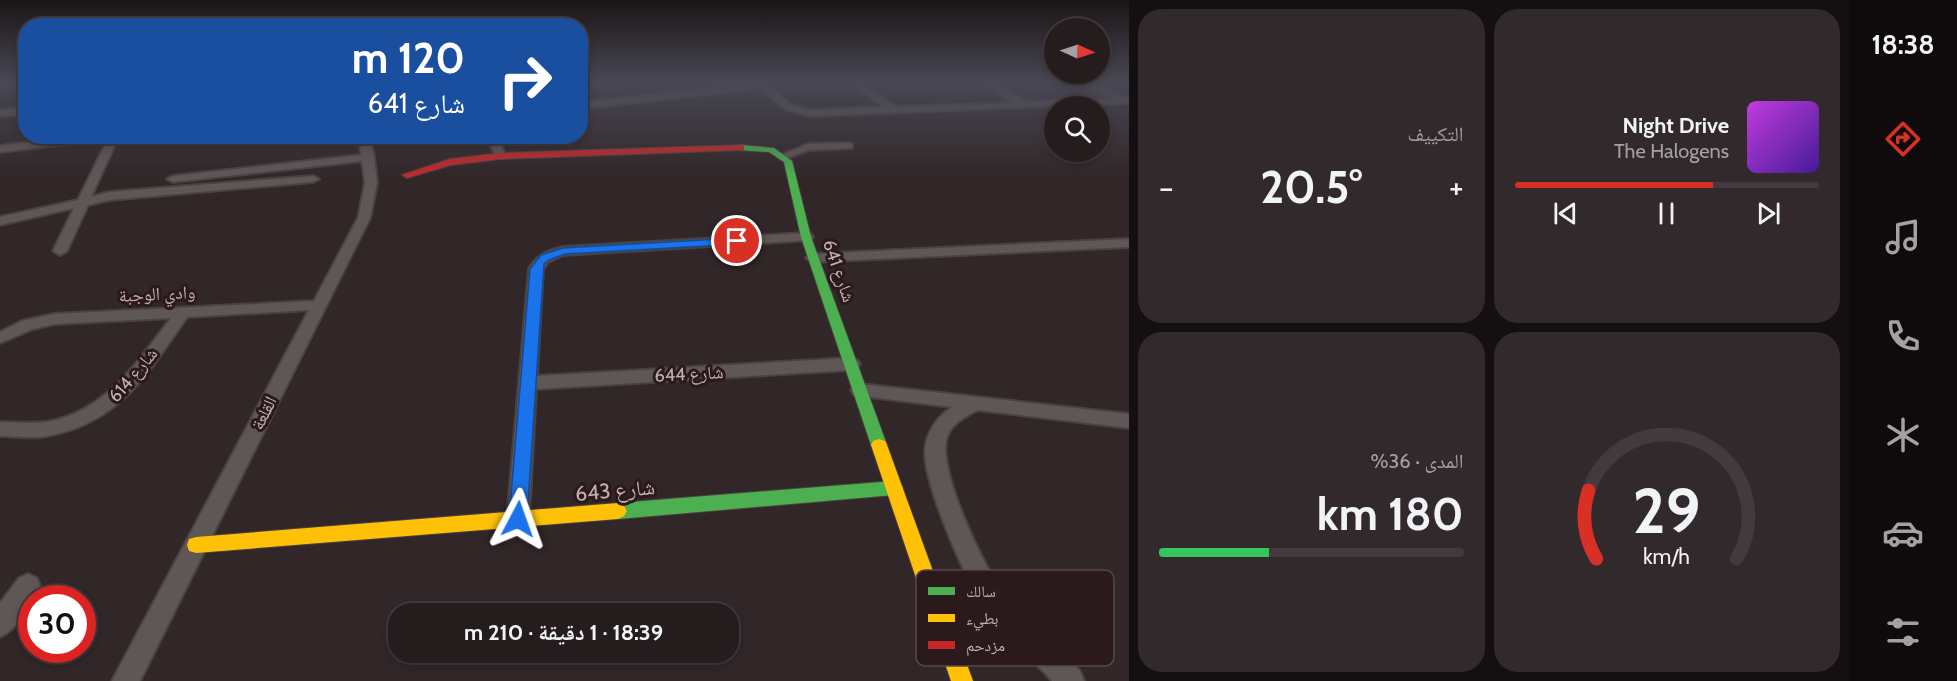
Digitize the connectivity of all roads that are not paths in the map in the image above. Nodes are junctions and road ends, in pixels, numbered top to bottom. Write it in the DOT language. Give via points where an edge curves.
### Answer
graph roads {
  1 [pos="41,144"];
  2 [pos="110,144"];
  3 [pos="366,144"];
  4 [pos="495,144"];
  5 [pos="848,146"];
  6 [pos="0,149"];
  7 [pos="501,156"];
  8 [pos="784,156"];
  9 [pos="369,157"];
  10 [pos="407,175"];
  11 [pos="313,179"];
  12 [pos="158,181"];
  13 [pos="82,202"];
  14 [pos="0,221"];
  15 [pos="806,237"];
  16 [pos="1129,243"];
  17 [pos="60,251"];
  18 [pos="813,258"];
  19 [pos="320,305"];
  20 [pos="182,313"];
  21 [pos="0,338"];
  22 [pos="851,364"];
  23 [pos="527,383"];
  24 [pos="860,390"];
  25 [pos="974,404"];
  26 [pos="1129,421"];
  27 [pos="0,429"];
  28 [pos="894,489"];
  29 [pos="518,519"];
  30 [pos="196,545"];
  31 [pos="923,570"];
  32 [pos="977,570"];
  33 [pos="18,600"];
  34 [pos="0,624"];
  35 [pos="957,666"];
  36 [pos="1056,666"];
  37 [pos="126,681"];
  38 [pos="962,681"];
  39 [pos="1070,681"];
  1 -- 6 [label="street"];
  2 -- 13 [label="street"];
  3 -- 9 [label="street, القلعة"];
  4 -- 7 [label="street"];
  5 -- 8 [label="street" via="808,147"];
  7 -- 8 [label="street" via="750,148"];
  7 -- 10 [label="street" via="450,162"];
  8 -- 15 [label="street"];
  9 -- 12 [label="street"];
  9 -- 19 [label="street, القلعة" via="371,183 364,218"];
  11 -- 13 [label="street" via="122,194"];
  13 -- 14 [label="street"];
  13 -- 17 [label="street"];
  15 -- 18 [label="street, شارع 641"];
  15 -- 23 [label="street, شارع 641" via="563,251 545,258 536,269"];
  16 -- 18 [label="street"];
  18 -- 22 [label="street, شارع 641"];
  19 -- 20 [label="street, وادي الوجبة"];
  19 -- 30 [label="street, القلعة"];
  20 -- 21 [label="street, وادي الوجبة" via="54,319"];
  20 -- 27 [label="street, شارع 614" via="128,387 100,411 58,427"];
  22 -- 23 [label="street, شارع 644"];
  22 -- 24 [label="street, شارع 641"];
  23 -- 29 [label="street, شارع 641"];
  24 -- 25 [label="street"];
  24 -- 28 [label="street, شارع 641"];
  25 -- 26 [label="street"];
  25 -- 32 [label="street" via="945,422 937,436 935,454 939,474"];
  28 -- 29 [label="street, شارع 643"];
  28 -- 31 [label="street, شارع 641"];
  29 -- 30 [label="street, شارع 643"];
  30 -- 37 [label="street, القلعة"];
  33 -- 34 [label="street"];
  35 -- 38 [label="street, شارع 641"];
  36 -- 39 [label="street"];
}
